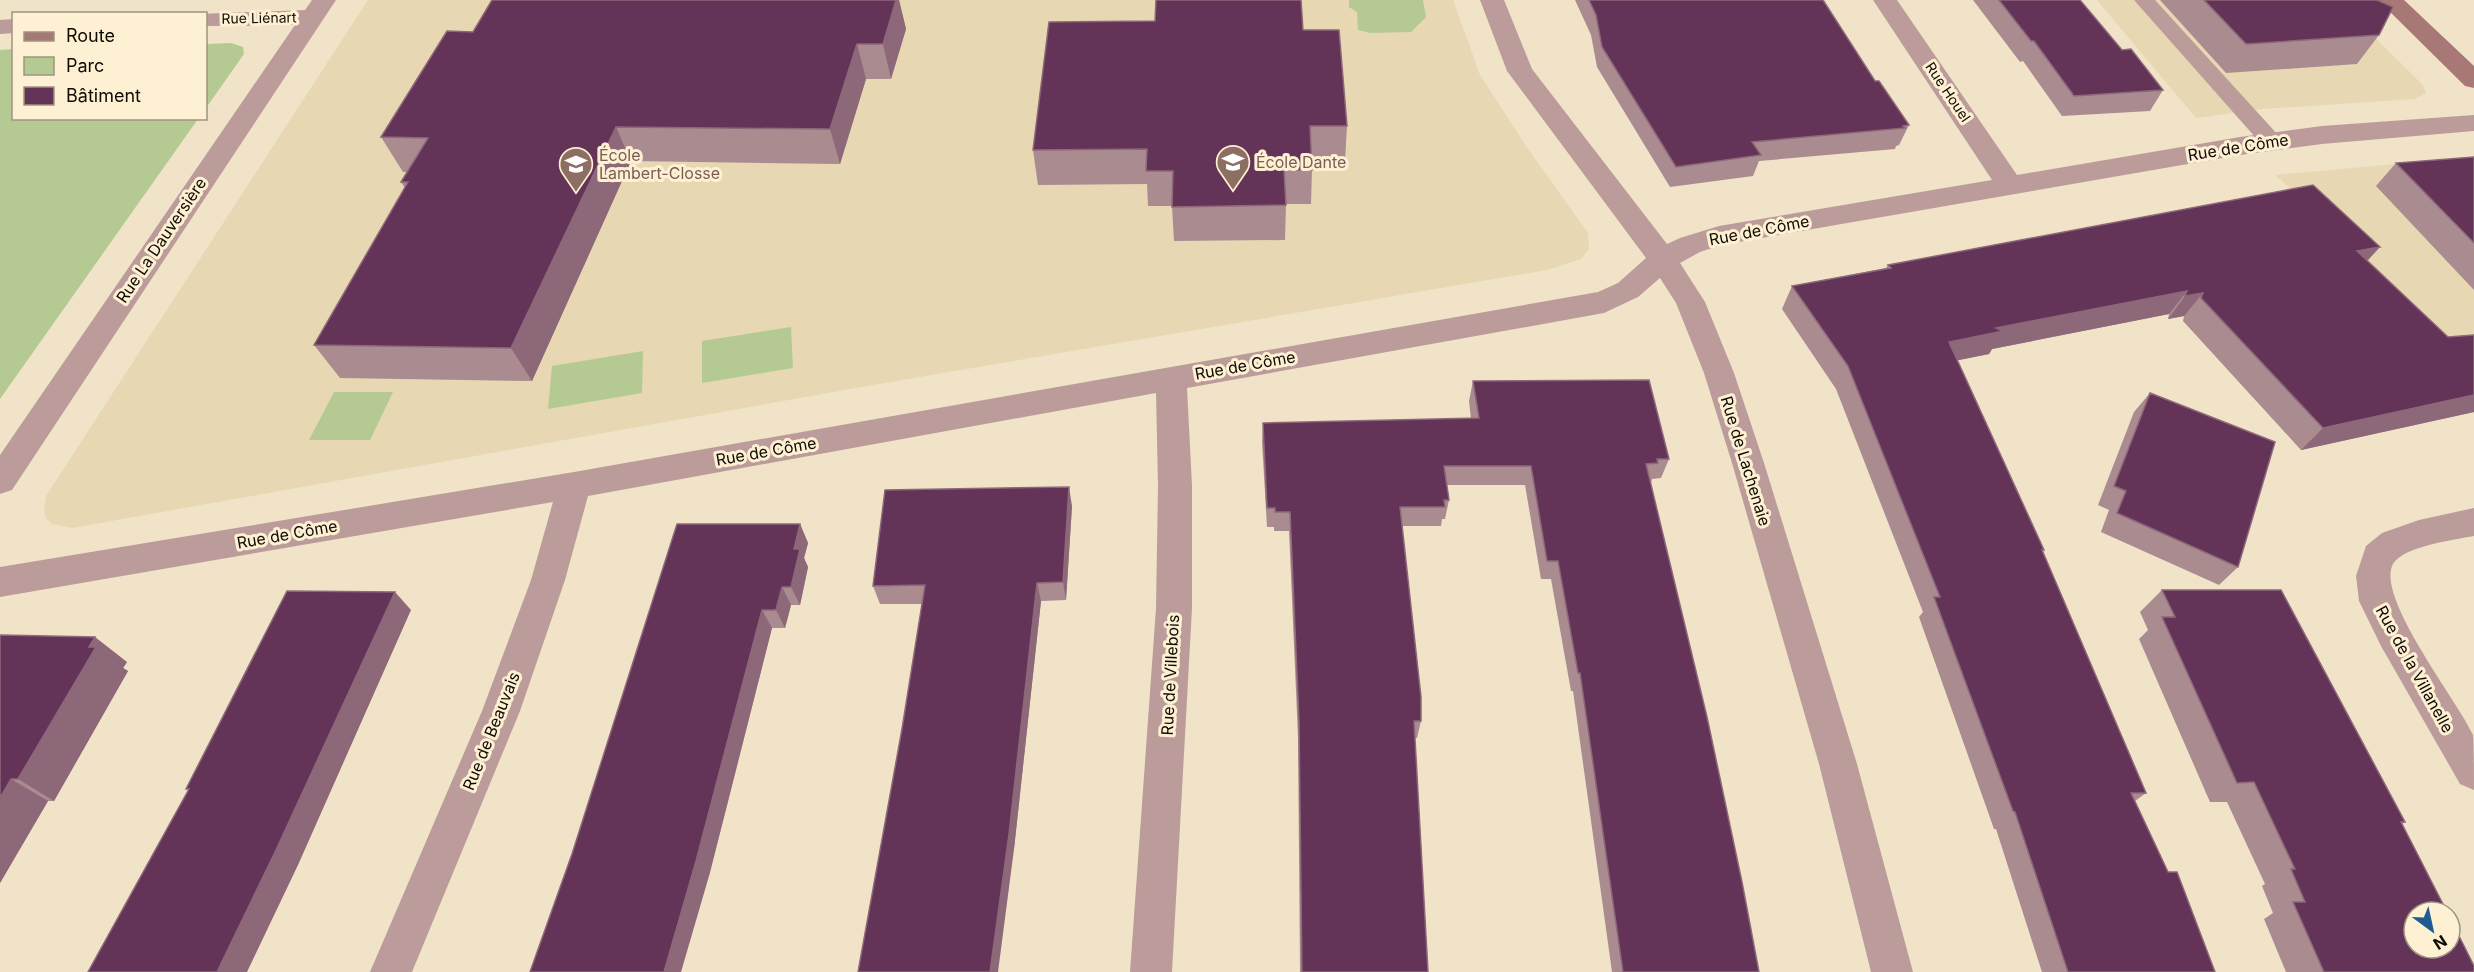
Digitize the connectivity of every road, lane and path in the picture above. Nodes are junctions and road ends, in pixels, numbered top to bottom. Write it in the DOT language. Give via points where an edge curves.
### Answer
graph roads {
  1 [pos="1492,0"];
  2 [pos="1885,0"];
  3 [pos="2144,0"];
  4 [pos="2390,0"];
  5 [pos="318,8"];
  6 [pos="207,19"];
  7 [pos="2474,80"];
  8 [pos="2474,123"];
  9 [pos="2271,141"];
  10 [pos="2010,185"];
  11 [pos="1663,259"];
  12 [pos="1171,378"];
  13 [pos="0,481"];
  14 [pos="574,484"];
  15 [pos="2474,522"];
  16 [pos="0,582"];
  17 [pos="2474,772"];
  18 [pos="391,972"];
  19 [pos="1151,972"];
  20 [pos="1892,972"];
  1 -- 11 [label="street, Rue de Lachenaie" via="1520,71"];
  2 -- 10 [label="street, Rue Houel"];
  3 -- 9 [label="lane"];
  4 -- 7 [label="main road"];
  5 -- 6 [label="street, Rue Liénart"];
  5 -- 13 [label="street, Rue La Dauversière"];
  8 -- 9 [label="street, Rue de Côme"];
  9 -- 10 [label="street, Rue de Côme"];
  10 -- 11 [label="street, Rue de Côme" via="1719,236"];
  11 -- 12 [label="street, Rue de Côme" via="1628,290 1604,302"];
  11 -- 20 [label="street, Rue de Lachenaie" via="1690,302 1748,463 1838,765"];
  12 -- 14 [label="street, Rue de Côme"];
  12 -- 19 [label="street, Rue de Villebois" via="1175,486 1173,608"];
  14 -- 16 [label="street, Rue de Côme"];
  14 -- 18 [label="street, Rue de Beauvais" via="548,580 501,711"];
  15 -- 17 [label="street, Rue de la Villanelle" via="2394,543 2379,556 2373,576 2377,601 2394,636"];
}
